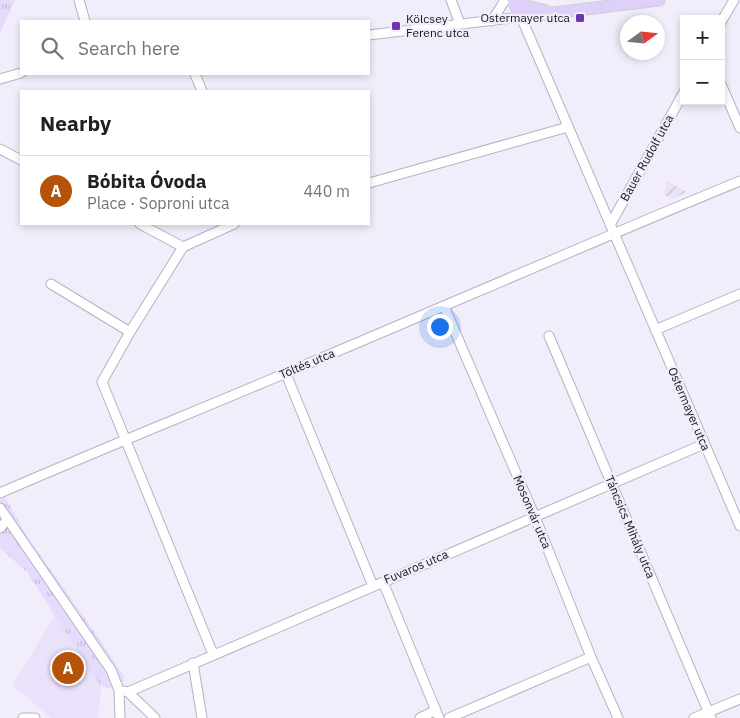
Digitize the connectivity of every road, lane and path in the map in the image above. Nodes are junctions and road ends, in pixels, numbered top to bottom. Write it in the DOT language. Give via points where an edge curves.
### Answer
graph roads {
  1 [pos="79,0"];
  2 [pos="451,0"];
  3 [pos="504,0"];
  4 [pos="513,0"];
  5 [pos="520,0"];
  6 [pos="659,0"];
  7 [pos="734,0"];
  8 [pos="553,13"];
  9 [pos="725,15"];
  10 [pos="521,17"];
  11 [pos="85,20"];
  12 [pos="492,21"];
  13 [pos="460,24"];
  14 [pos="370,35"];
  15 [pos="20,73"];
  16 [pos="195,75"];
  17 [pos="0,79"];
  18 [pos="202,90"];
  19 [pos="725,93"];
  20 [pos="680,100"];
  21 [pos="568,127"];
  22 [pos="740,128"];
  23 [pos="0,149"];
  24 [pos="20,159"];
  25 [pos="740,181"];
  26 [pos="370,183"];
  27 [pos="142,225"];
  28 [pos="232,225"];
  29 [pos="611,229"];
  30 [pos="183,247"];
  31 [pos="52,284"];
  32 [pos="740,294"];
  33 [pos="444,306"];
  34 [pos="655,330"];
  35 [pos="130,332"];
  36 [pos="549,336"];
  37 [pos="286,374"];
  38 [pos="125,439"];
  39 [pos="704,444"];
  40 [pos="612,483"];
  41 [pos="0,493"];
  42 [pos="0,508"];
  43 [pos="535,517"];
  44 [pos="8,519"];
  45 [pos="740,526"];
  46 [pos="0,528"];
  47 [pos="383,582"];
  48 [pos="373,586"];
  49 [pos="213,654"];
  50 [pos="591,657"];
  51 [pos="193,663"];
  52 [pos="124,691"];
  53 [pos="740,699"];
  54 [pos="437,714"];
  55 [pos="710,715"];
  56 [pos="23,718"];
  57 [pos="35,718"];
  58 [pos="120,718"];
  59 [pos="155,718"];
  60 [pos="202,718"];
  61 [pos="420,718"];
  62 [pos="449,718"];
  63 [pos="618,718"];
  64 [pos="694,718"];
  1 -- 11 [label="street"];
  2 -- 13 [label="street"];
  3 -- 12 [label="street"];
  4 -- 10 [label="main road"];
  5 -- 8 [label="main road" via="527,6"];
  6 -- 8 [label="main road"];
  7 -- 9 [label="street"];
  8 -- 10 [label="main road"];
  10 -- 12 [label="street"];
  10 -- 21 [label="street, Ostermayer utca"];
  12 -- 13 [label="street"];
  13 -- 14 [label="street"];
  15 -- 17 [label="street"];
  16 -- 18 [label="street"];
  19 -- 22 [label="street"];
  20 -- 29 [label="street, Bauer Rudolf utca"];
  21 -- 26 [label="street"];
  21 -- 29 [label="street, Ostermayer utca"];
  23 -- 24 [label="street"];
  25 -- 29 [label="street, Töltés utca"];
  27 -- 30 [label="street"];
  28 -- 30 [label="street"];
  29 -- 33 [label="street, Töltés utca"];
  29 -- 34 [label="street, Ostermayer utca"];
  30 -- 35 [label="street"];
  31 -- 35 [label="street"];
  32 -- 34 [label="street"];
  33 -- 37 [label="street, Töltés utca"];
  33 -- 43 [label="street, Mosonvár utca"];
  34 -- 39 [label="street, Ostermayer utca"];
  35 -- 38 [label="street" via="102,382"];
  36 -- 40 [label="street, Táncsics Mihály utca"];
  37 -- 38 [label="street, Töltés utca"];
  37 -- 48 [label="street"];
  38 -- 41 [label="street, Töltés utca"];
  38 -- 49 [label="street"];
  39 -- 40 [label="street, Fuvaros utca"];
  39 -- 45 [label="street, Ostermayer utca"];
  40 -- 43 [label="street, Fuvaros utca"];
  40 -- 55 [label="street, Táncsics Mihály utca"];
  42 -- 44 [label="street"];
  43 -- 47 [label="street, Fuvaros utca"];
  43 -- 50 [label="street, Mosonvár utca"];
  44 -- 46 [label="street"];
  44 -- 52 [label="street"];
  47 -- 48 [label="street, Fuvaros utca"];
  47 -- 54 [label="street"];
  48 -- 49 [label="street, Fuvaros utca"];
  49 -- 51 [label="street, Fuvaros utca"];
  50 -- 62 [label="street"];
  50 -- 63 [label="street, Mosonvár utca"];
  51 -- 52 [label="street, Fuvaros utca"];
  51 -- 60 [label="street"];
  52 -- 58 [label="street"];
  52 -- 59 [label="street"];
  53 -- 55 [label="street"];
  54 -- 61 [label="street"];
  55 -- 64 [label="street"];
  56 -- 57 [label="street"];
}
